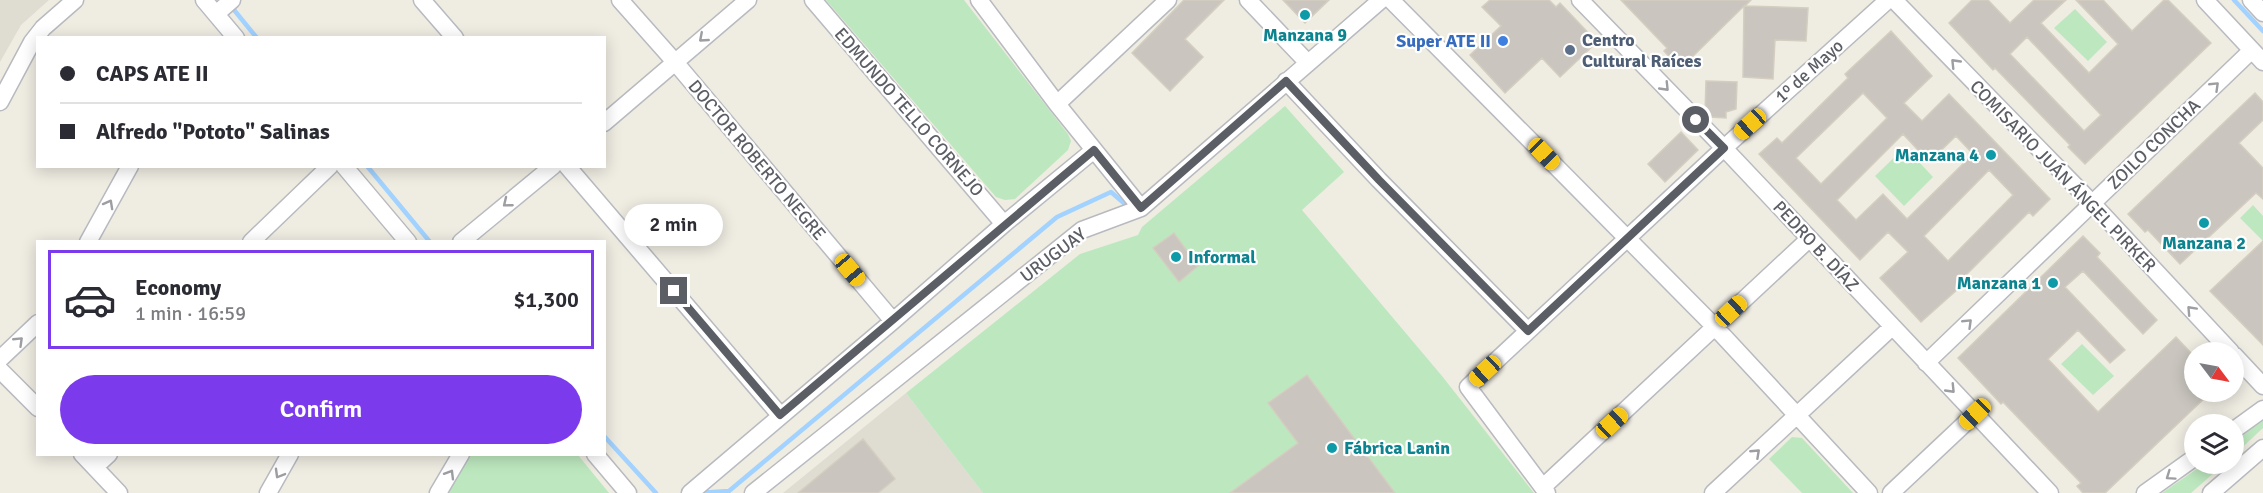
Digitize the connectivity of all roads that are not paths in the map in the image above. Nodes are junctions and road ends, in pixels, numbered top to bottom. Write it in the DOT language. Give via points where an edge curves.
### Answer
graph roads {
  1 [pos="75,0"];
  2 [pos="204,0"];
  3 [pos="232,0"];
  4 [pos="422,0"];
  5 [pos="620,0"];
  6 [pos="748,0"];
  7 [pos="813,0"];
  8 [pos="979,0"];
  9 [pos="1168,0"];
  10 [pos="1248,0"];
  11 [pos="1382,0"];
  12 [pos="1391,0"];
  13 [pos="1580,0"];
  14 [pos="1888,0"];
  15 [pos="1894,0"];
  16 [pos="2205,0"];
  17 [pos="2251,0"];
  18 [pos="2263,13"];
  19 [pos="216,14"];
  20 [pos="37,36"];
  21 [pos="234,36"];
  22 [pos="452,36"];
  23 [pos="36,37"];
  24 [pos="2258,56"];
  25 [pos="675,62"];
  26 [pos="1308,63"];
  27 [pos="1286,81"];
  28 [pos="0,102"];
  29 [pos="1058,104"];
  30 [pos="606,121"];
  31 [pos="1724,148"];
  32 [pos="1094,150"];
  33 [pos="129,168"];
  34 [pos="328,168"];
  35 [pos="346,168"];
  36 [pos="551,168"];
  37 [pos="569,168"];
  38 [pos="2092,204"];
  39 [pos="1141,208"];
  40 [pos="1004,224"];
  41 [pos="1627,239"];
  42 [pos="1809,239"];
  43 [pos="89,240"];
  44 [pos="253,240"];
  45 [pos="406,240"];
  46 [pos="463,240"];
  47 [pos="893,321"];
  48 [pos="36,325"];
  49 [pos="1715,327"];
  50 [pos="1892,327"];
  51 [pos="1528,331"];
  52 [pos="2221,342"];
  53 [pos="0,359"];
  54 [pos="1926,363"];
  55 [pos="2244,366"];
  56 [pos="0,370"];
  57 [pos="2263,386"];
  58 [pos="36,406"];
  59 [pos="2263,409"];
  60 [pos="1975,414"];
  61 [pos="780,415"];
  62 [pos="1797,415"];
  63 [pos="2244,423"];
  64 [pos="2263,448"];
  65 [pos="84,456"];
  66 [pos="107,456"];
  67 [pos="289,456"];
  68 [pos="460,456"];
  69 [pos="597,456"];
  70 [pos="2184,465"];
  71 [pos="95,467"];
  72 [pos="1545,490"];
  73 [pos="119,493"];
  74 [pos="268,493"];
  75 [pos="438,493"];
  76 [pos="628,493"];
  77 [pos="690,493"];
  78 [pos="753,493"];
  79 [pos="1713,493"];
  80 [pos="1869,493"];
  81 [pos="1891,493"];
  82 [pos="2050,493"];
  83 [pos="2145,493"];
  84 [pos="2211,493"];
  1 -- 20 [label="street"];
  2 -- 19 [label="street"];
  3 -- 19 [label="street"];
  4 -- 22 [label="street"];
  5 -- 25 [label="street, DOCTOR ROBERTO NEGRE"];
  6 -- 25 [label="street, one-way"];
  7 -- 40 [label="street, EDMUNDO TELLO CORNEJO"];
  8 -- 29 [label="street"];
  9 -- 29 [label="street"];
  10 -- 26 [label="street"];
  11 -- 26 [label="street, URUGUAY"];
  12 -- 41 [label="street"];
  13 -- 31 [label="street, PEDRO B. DÍAZ, one-way"];
  14 -- 31 [label="street, 1º de Mayo"];
  38 -- 15 [label="street, COMISARIO JUÁN ÁNGEL PIRKER, one-way"];
  16 -- 24 [label="street"];
  17 -- 18 [label="street"];
  19 -- 21 [label="street"];
  23 -- 28 [label="street"];
  38 -- 24 [label="street, ZOILO CONCHA, one-way"];
  25 -- 30 [label="street"];
  25 -- 47 [label="street, DOCTOR ROBERTO NEGRE"];
  26 -- 27 [label="street, URUGUAY"];
  27 -- 39 [label="street, URUGUAY"];
  27 -- 51 [label="street"];
  29 -- 32 [label="street"];
  31 -- 41 [label="street, 1º de Mayo"];
  31 -- 42 [label="street, PEDRO B. DÍAZ"];
  32 -- 39 [label="street"];
  32 -- 40 [label="street"];
  43 -- 33 [label="street, one-way"];
  34 -- 44 [label="street"];
  35 -- 45 [label="street"];
  36 -- 46 [label="street, one-way"];
  37 -- 61 [label="street"];
  52 -- 38 [label="street, COMISARIO JUÁN ÁNGEL PIRKER, one-way"];
  54 -- 38 [label="street, ZOILO CONCHA, one-way"];
  39 -- 78 [label="street, URUGUAY" via="1082,230"];
  40 -- 47 [label="street"];
  41 -- 49 [label="street"];
  41 -- 51 [label="street, 1º de Mayo"];
  42 -- 49 [label="street"];
  42 -- 50 [label="street, PEDRO B. DÍAZ"];
  47 -- 61 [label="street"];
  53 -- 48 [label="street, one-way"];
  49 -- 62 [label="street"];
  49 -- 72 [label="street"];
  50 -- 54 [label="street, PEDRO B. DÍAZ"];
  50 -- 62 [label="street"];
  51 -- 72 [label="street, 1º de Mayo" via="1468,387"];
  54 -- 60 [label="street, PEDRO B. DÍAZ, one-way"];
  55 -- 57 [label="street, COMISARIO JUÁN ÁNGEL PIRKER"];
  56 -- 58 [label="street"];
  59 -- 63 [label="street"];
  60 -- 81 [label="street"];
  60 -- 82 [label="street, PEDRO B. DÍAZ"];
  61 -- 77 [label="street"];
  79 -- 62 [label="street, one-way"];
  62 -- 80 [label="street"];
  64 -- 84 [label="street"];
  65 -- 71 [label="street"];
  66 -- 71 [label="street"];
  67 -- 74 [label="street, one-way"];
  75 -- 68 [label="street, one-way"];
  69 -- 76 [label="street"];
  70 -- 83 [label="street, one-way"];
  71 -- 73 [label="street"];
}
